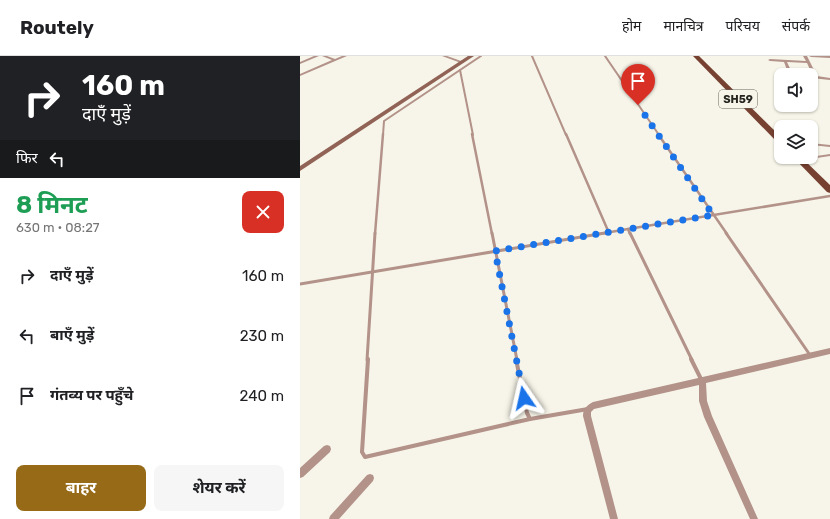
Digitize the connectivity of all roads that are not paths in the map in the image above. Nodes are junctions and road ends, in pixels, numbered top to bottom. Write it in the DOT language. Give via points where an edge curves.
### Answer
graph roads {
  1 [pos="317,56"];
  2 [pos="324,56"];
  3 [pos="345,56"];
  4 [pos="444,56"];
  5 [pos="467,56"];
  6 [pos="472,56"];
  7 [pos="481,56"];
  8 [pos="532,56"];
  9 [pos="605,56"];
  10 [pos="696,56"];
  11 [pos="699,56"];
  12 [pos="805,56"];
  13 [pos="811,56"];
  14 [pos="817,56"];
  15 [pos="830,57"];
  16 [pos="335,60"];
  17 [pos="770,60"];
  18 [pos="785,61"];
  19 [pos="460,62"];
  20 [pos="808,62"];
  21 [pos="300,64"];
  22 [pos="788,68"];
  23 [pos="810,68"];
  24 [pos="460,70"];
  25 [pos="300,75"];
  26 [pos="818,77"];
  27 [pos="830,78"];
  28 [pos="774,133"];
  29 [pos="774,133"];
  30 [pos="818,145"];
  31 [pos="830,146"];
  32 [pos="830,155"];
  33 [pos="818,156"];
  34 [pos="300,164"];
  35 [pos="806,164"];
  36 [pos="806,164"];
  37 [pos="300,169"];
  38 [pos="830,186"];
  39 [pos="830,190"];
  40 [pos="830,196"];
  41 [pos="713,215"];
  42 [pos="628,230"];
  43 [pos="608,233"];
  44 [pos="495,251"];
  45 [pos="373,271"];
  46 [pos="300,284"];
  47 [pos="830,351"];
  48 [pos="810,356"];
  49 [pos="702,381"];
  50 [pos="588,409"];
  51 [pos="530,419"];
  52 [pos="327,449"];
  53 [pos="300,474"];
  54 [pos="370,478"];
  55 [pos="333,519"];
  56 [pos="614,519"];
  57 [pos="754,519"];
  1 -- 21 [label="street"];
  2 -- 16 [label="street"];
  3 -- 16 [label="street"];
  4 -- 19 [label="street"];
  5 -- 19 [label="main road"];
  6 -- 19 [label="main road"];
  7 -- 24 [label="lane"];
  8 -- 43 [label="lane"];
  9 -- 41 [label="lane"];
  10 -- 28 [label="main road, SH59"];
  11 -- 29 [label="main road, SH59"];
  12 -- 20 [label="street"];
  13 -- 14 [label="street"];
  14 -- 15 [label="street"];
  16 -- 25 [label="street"];
  17 -- 18 [label="street"];
  18 -- 20 [label="street"];
  18 -- 22 [label="street"];
  19 -- 34 [label="main road"];
  19 -- 37 [label="main road"];
  20 -- 23 [label="street"];
  24 -- 44 [label="lane"];
  24 -- 45 [label="lane" via="384,121"];
  26 -- 27 [label="street"];
  30 -- 31 [label="street"];
  32 -- 33 [label="street"];
  35 -- 38 [label="main road"];
  36 -- 39 [label="main road"];
  40 -- 41 [label="lane"];
  41 -- 42 [label="lane"];
  41 -- 48 [label="lane"];
  42 -- 43 [label="lane"];
  42 -- 49 [label="lane"];
  43 -- 44 [label="lane"];
  44 -- 45 [label="lane"];
  44 -- 51 [label="lane"];
  45 -- 46 [label="lane"];
  45 -- 51 [label="lane" via="362,452 365,457"];
  47 -- 48 [label="street"];
  48 -- 49 [label="street"];
  49 -- 50 [label="street"];
  49 -- 57 [label="street" via="703,401 708,417"];
  50 -- 51 [label="lane"];
  50 -- 56 [label="street" via="586,412"];
  52 -- 53 [label="street"];
  54 -- 55 [label="street"];
}
